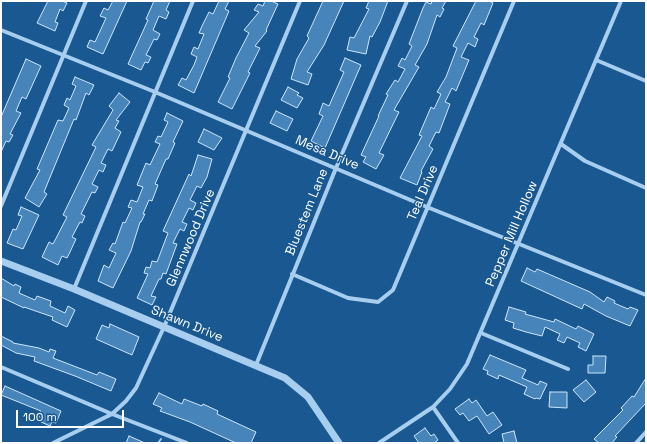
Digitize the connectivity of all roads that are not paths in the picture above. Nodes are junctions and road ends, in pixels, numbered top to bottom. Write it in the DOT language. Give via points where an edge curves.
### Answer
graph roads {
  1 [pos="86,1"];
  2 [pos="193,1"];
  3 [pos="300,1"];
  4 [pos="407,1"];
  5 [pos="514,1"];
  6 [pos="621,1"];
  7 [pos="1,30"];
  8 [pos="64,56"];
  9 [pos="596,60"];
  10 [pos="646,81"];
  11 [pos="155,92"];
  12 [pos="247,130"];
  13 [pos="561,144"];
  14 [pos="336,168"];
  15 [pos="646,188"];
  16 [pos="1,206"];
  17 [pos="427,207"];
  18 [pos="519,244"];
  19 [pos="1,261"];
  20 [pos="292,274"];
  21 [pos="74,289"];
  22 [pos="646,295"];
  23 [pos="164,327"];
  24 [pos="481,332"];
  25 [pos="256,365"];
  26 [pos="1,367"];
  27 [pos="568,369"];
  28 [pos="433,406"];
  29 [pos="112,414"];
  30 [pos="646,432"];
  31 [pos="53,443"];
  32 [pos="187,443"];
  33 [pos="339,443"];
  34 [pos="379,443"];
  35 [pos="458,443"];
  36 [pos="636,443"];
  1 -- 8 [label="street"];
  2 -- 11 [label="street"];
  3 -- 12 [label="street, Glennwood Drive"];
  4 -- 14 [label="street, Bluestem Lane"];
  5 -- 17 [label="street, Teal Drive"];
  6 -- 9 [label="street, Pepper Mill Hollow"];
  7 -- 8 [label="street, Mesa Drive"];
  8 -- 11 [label="street, Mesa Drive"];
  8 -- 16 [label="street"];
  9 -- 10 [label="street"];
  9 -- 13 [label="street, Pepper Mill Hollow"];
  11 -- 12 [label="street, Mesa Drive"];
  11 -- 21 [label="street"];
  12 -- 14 [label="street, Mesa Drive"];
  12 -- 23 [label="street, Glennwood Drive"];
  13 -- 15 [label="street" via="592,165"];
  13 -- 18 [label="street, Pepper Mill Hollow"];
  14 -- 17 [label="street, Mesa Drive"];
  14 -- 20 [label="street, Bluestem Lane"];
  17 -- 18 [label="street, Mesa Drive"];
  17 -- 20 [label="street, Teal Drive" via="393,290 378,302 348,298"];
  18 -- 22 [label="street, Mesa Drive"];
  18 -- 24 [label="street, Pepper Mill Hollow"];
  19 -- 21 [label="street, Shawn Drive"];
  20 -- 25 [label="street, Bluestem Lane"];
  21 -- 23 [label="street, Shawn Drive"];
  23 -- 25 [label="street, Shawn Drive"];
  23 -- 29 [label="street, Glennwood Drive" via="136,388"];
  24 -- 27 [label="street"];
  24 -- 28 [label="street, Pepper Mill Hollow" via="458,378"];
  25 -- 33 [label="street, Shawn Drive" via="296,385 308,397"];
  26 -- 29 [label="street"];
  28 -- 34 [label="street, Pepper Mill Hollow"];
  28 -- 35 [label="street"];
  29 -- 31 [label="street, Glennwood Drive"];
  29 -- 32 [label="street"];
  30 -- 36 [label="street"];
}
